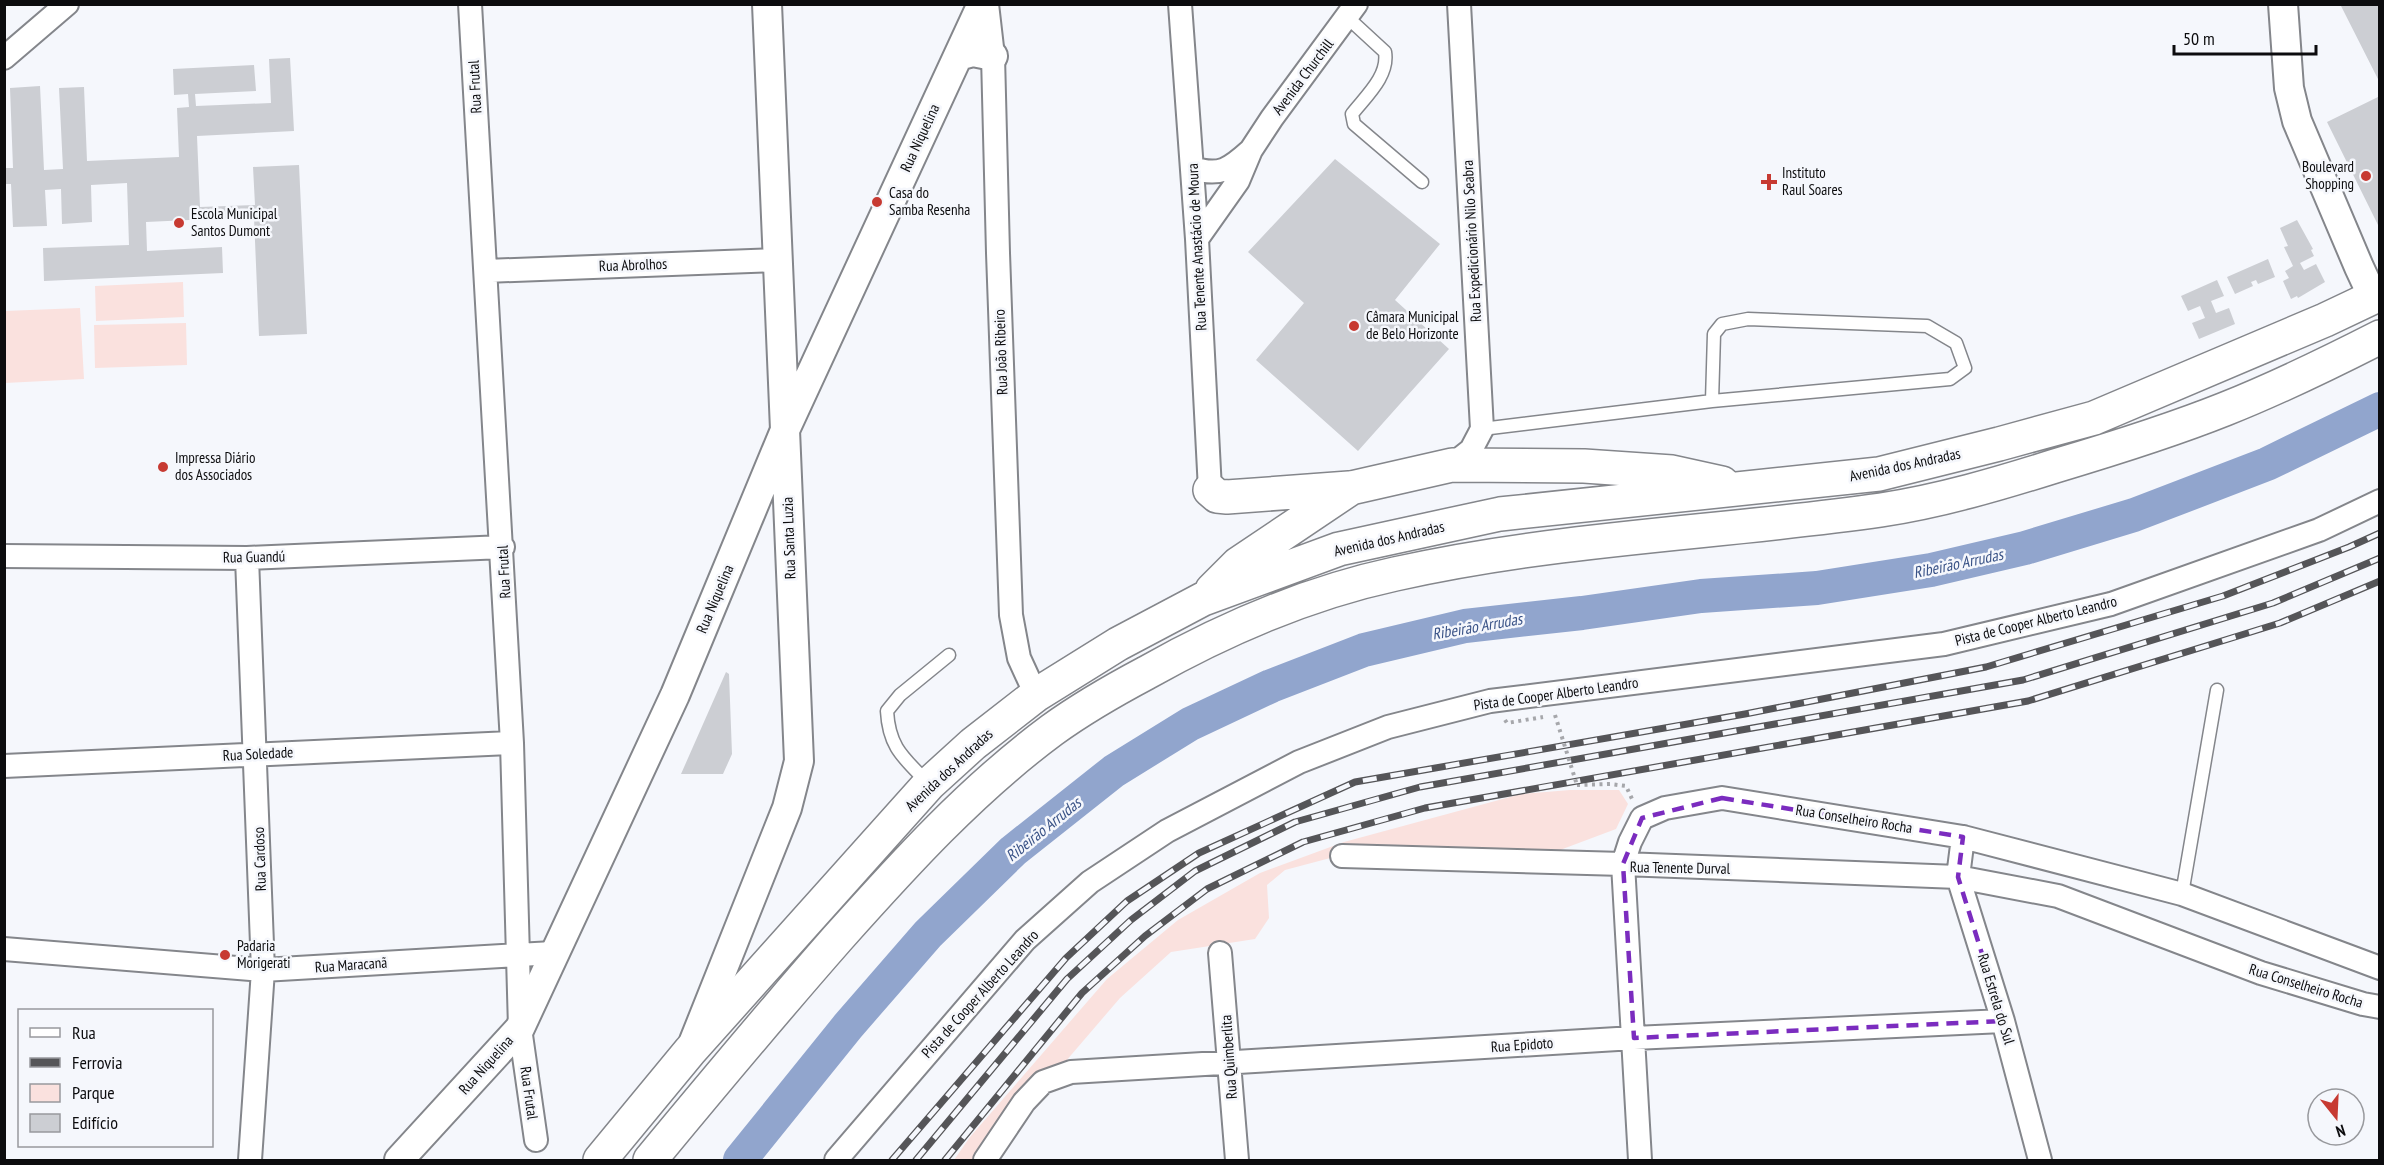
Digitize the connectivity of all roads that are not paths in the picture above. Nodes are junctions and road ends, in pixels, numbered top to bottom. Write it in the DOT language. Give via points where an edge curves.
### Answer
graph roads {
  1 [pos="67,4"];
  2 [pos="470,4"];
  3 [pos="768,4"];
  4 [pos="982,4"];
  5 [pos="987,4"];
  6 [pos="1180,4"];
  7 [pos="1459,4"];
  8 [pos="2283,4"];
  9 [pos="1352,11"];
  10 [pos="958,56"];
  11 [pos="993,56"];
  12 [pos="4,58"];
  13 [pos="1251,150"];
  14 [pos="1192,168"];
  15 [pos="1422,182"];
  16 [pos="1197,240"];
  17 [pos="779,260"];
  18 [pos="486,271"];
  19 [pos="2376,295"];
  20 [pos="780,327"];
  21 [pos="831,331"];
  22 [pos="2379,337"];
  23 [pos="2343,356"];
  24 [pos="1712,401"];
  25 [pos="1482,429"];
  26 [pos="785,430"];
  27 [pos="1452,465"];
  28 [pos="1351,488"];
  29 [pos="1747,489"];
  30 [pos="1210,490"];
  31 [pos="2379,501"];
  32 [pos="503,547"];
  33 [pos="4,556"];
  34 [pos="247,558"];
  35 [pos="1203,599"];
  36 [pos="949,656"];
  37 [pos="2217,690"];
  38 [pos="1036,694"];
  39 [pos="512,743"];
  40 [pos="256,754"];
  41 [pos="4,766"];
  42 [pos="929,784"];
  43 [pos="1963,837"];
  44 [pos="1342,856"];
  45 [pos="1623,864"];
  46 [pos="1958,877"];
  47 [pos="2182,894"];
  48 [pos="4,948"];
  49 [pos="553,953"];
  50 [pos="1220,953"];
  51 [pos="518,954"];
  52 [pos="2379,968"];
  53 [pos="263,970"];
  54 [pos="2379,1006"];
  55 [pos="2003,1021"];
  56 [pos="520,1028"];
  57 [pos="1634,1038"];
  58 [pos="690,1051"];
  59 [pos="1230,1063"];
  60 [pos="536,1140"];
  61 [pos="250,1161"];
  62 [pos="399,1161"];
  63 [pos="600,1161"];
  64 [pos="650,1161"];
  65 [pos="836,1161"];
  66 [pos="985,1161"];
  67 [pos="1237,1161"];
  68 [pos="1640,1161"];
  69 [pos="2040,1161"];
  1 -- 12 [label="street"];
  2 -- 18 [label="street, Rua Frutal"];
  3 -- 17 [label="street, Rua Santa Luzia"];
  4 -- 10 [label="street, Rua Niquelina"];
  5 -- 11 [label="street, Rua João Ribeiro"];
  6 -- 14 [label="street, Rua Tenente Anastácio de Moura"];
  7 -- 25 [label="street, Rua Expedicionário Nilo Seabra"];
  8 -- 19 [label="street" via="2289,88 2297,122"];
  9 -- 13 [label="street, Avenida Churchill"];
  9 -- 15 [label="lane" via="1385,52 1386,60 1382,76 1352,114 1354,124"];
  10 -- 11 [label="street" via="973,52"];
  10 -- 21 [label="street, Rua Niquelina"];
  11 -- 38 [label="street, Rua João Ribeiro" via="1011,615 1019,658"];
  13 -- 14 [label="street, Avenida Churchill" via="1220,172"];
  13 -- 16 [label="street, Avenida Churchill" via="1238,181"];
  14 -- 16 [label="street, Rua Tenente Anastácio de Moura"];
  16 -- 30 [label="street, Rua Tenente Anastácio de Moura"];
  17 -- 18 [label="street, Rua Abrolhos"];
  17 -- 20 [label="street, Rua Santa Luzia"];
  18 -- 32 [label="street, Rua Frutal"];
  19 -- 23 [label="main road" via="2368,330"];
  19 -- 29 [label="main road, Avenida dos Andradas" via="2094,418 1879,474"];
  20 -- 21 [label="street" via="785,341 798,350 814,346"];
  20 -- 26 [label="street, Rua Santa Luzia"];
  21 -- 26 [label="street, Rua Niquelina"];
  22 -- 23 [label="main road"];
  23 -- 64 [label="main road" via="2228,408 1992,486 1884,509 1472,558 1391,574 1247,621 1129,682 1054,728 953,815 750,1038"];
  24 -- 24 [label="lane" via="1714,334 1722,324 1748,319 1927,326 1956,343 1965,368 1950,379"];
  24 -- 25 [label="lane"];
  25 -- 27 [label="street" via="1471,450"];
  26 -- 49 [label="street, Rua Niquelina" via="675,695"];
  26 -- 58 [label="street, Rua Santa Luzia" via="799,761 787,808"];
  27 -- 28 [label="main road"];
  27 -- 29 [label="main road" via="1584,466 1672,472"];
  28 -- 30 [label="main road" via="1227,497"];
  28 -- 35 [label="main road" via="1238,564"];
  29 -- 35 [label="main road, Avenida dos Andradas" via="1488,517 1340,549"];
  31 -- 65 [label="street, Pista de Cooper Alberto Leandro" via="2319,530 2100,607 1944,644 1490,701 1388,727 1299,762 1167,831 1090,882 1025,940"];
  32 -- 34 [label="street, Rua Guandú"];
  32 -- 39 [label="street, Rua Frutal"];
  33 -- 34 [label="street, Rua Guandú"];
  34 -- 40 [label="street, Rua Cardoso"];
  35 -- 38 [label="main road, Avenida dos Andradas"];
  36 -- 42 [label="lane" via="900,695 887,711 897,751"];
  37 -- 47 [label="lane"];
  38 -- 42 [label="main road, Avenida dos Andradas"];
  39 -- 40 [label="street, Rua Soledade"];
  39 -- 51 [label="street, Rua Frutal"];
  40 -- 41 [label="street, Rua Soledade"];
  40 -- 53 [label="street, Rua Cardoso"];
  42 -- 58 [label="main road, Avenida dos Andradas"];
  43 -- 45 [label="street, Rua Conselheiro Rocha" via="1722,798 1675,806 1642,818"];
  43 -- 46 [label="street, Rua Estrela do Sul"];
  43 -- 47 [label="street, Rua Conselheiro Rocha"];
  44 -- 45 [label="street"];
  45 -- 46 [label="street, Rua Tenente Durval"];
  45 -- 57 [label="street, Rua Tenente Durval"];
  46 -- 54 [label="street, Rua Conselheiro Rocha" via="2058,896 2261,973"];
  46 -- 55 [label="street, Rua Estrela do Sul"];
  47 -- 52 [label="street, Rua Conselheiro Rocha"];
  48 -- 53 [label="street, Rua Maracanã"];
  49 -- 51 [label="street, Rua Maracanã"];
  49 -- 56 [label="street, Rua Niquelina"];
  50 -- 59 [label="street, Rua Quimberlita"];
  51 -- 53 [label="street, Rua Maracanã"];
  51 -- 56 [label="street, Rua Frutal"];
  53 -- 61 [label="street, Rua Cardoso"];
  55 -- 57 [label="street, Rua Epidoto"];
  55 -- 69 [label="street, Rua Estrela do Sul"];
  56 -- 60 [label="street, Rua Frutal"];
  56 -- 62 [label="street, Rua Niquelina"];
  57 -- 59 [label="street, Rua Epidoto"];
  57 -- 68 [label="street, Rua Tenente Durval"];
  58 -- 63 [label="main road, Avenida dos Andradas"];
  59 -- 66 [label="street, Rua Epidoto" via="1071,1072 1043,1082 1024,1102"];
  59 -- 67 [label="street, Rua Quimberlita"];
}
